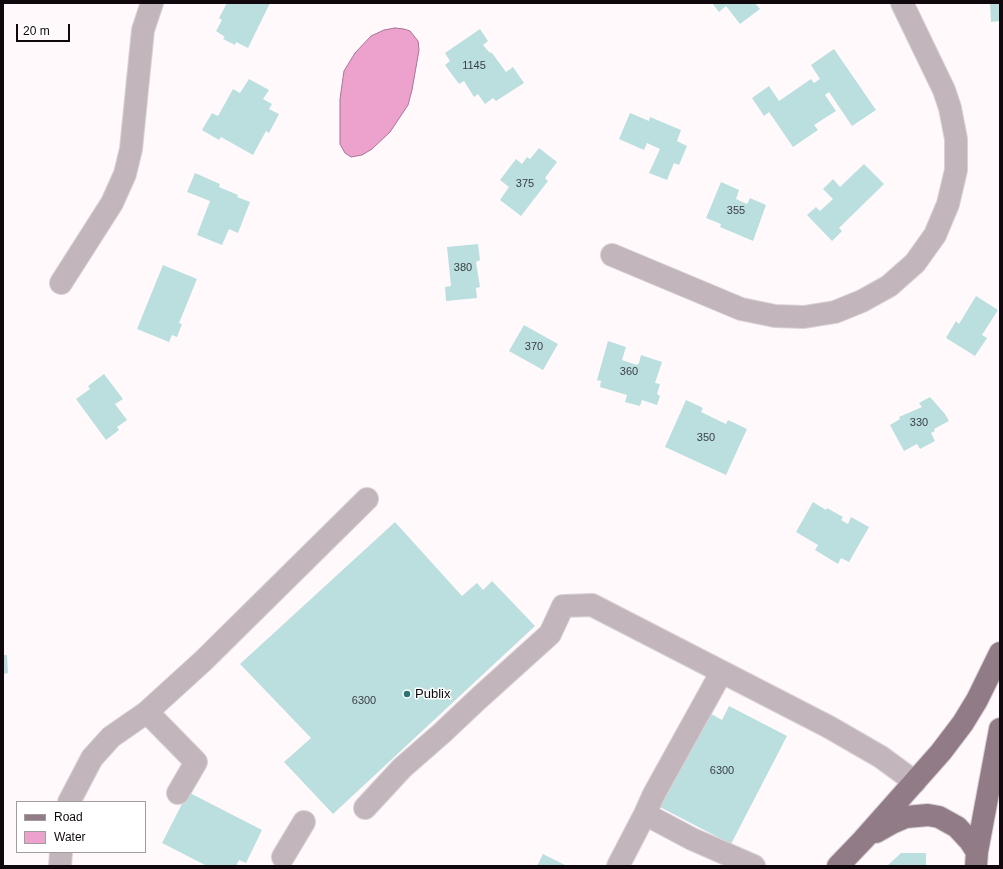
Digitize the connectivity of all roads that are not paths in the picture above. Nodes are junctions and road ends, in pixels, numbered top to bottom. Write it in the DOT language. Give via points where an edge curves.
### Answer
graph roads {
  1 [pos="152,3"];
  2 [pos="902,3"];
  3 [pos="612,255"];
  4 [pos="61,283"];
  5 [pos="367,499"];
  6 [pos="1000,653"];
  7 [pos="721,673"];
  8 [pos="147,712"];
  9 [pos="1000,729"];
  10 [pos="915,782"];
  11 [pos="178,793"];
  12 [pos="70,801"];
  13 [pos="365,808"];
  14 [pos="646,814"];
  15 [pos="304,822"];
  16 [pos="863,840"];
  17 [pos="61,853"];
  18 [pos="283,857"];
  19 [pos="977,859"];
  20 [pos="60,866"];
  21 [pos="618,866"];
  22 [pos="754,866"];
  23 [pos="838,866"];
  1 -- 4 [label="street" via="143,30 131,149 125,174 112,203"];
  2 -- 3 [label="street" via="944,90 950,108 956,139 956,170 948,204 935,235 915,263 889,286 835,312 804,317 775,316 741,309"];
  5 -- 8 [label="street" via="203,661"];
  6 -- 10 [label="main road" via="963,723"];
  7 -- 10 [label="street" via="829,727 881,757"];
  7 -- 13 [label="street" via="592,605 563,606 550,634 402,768"];
  7 -- 14 [label="street" via="654,794"];
  8 -- 11 [label="street" via="196,762"];
  8 -- 12 [label="street" via="112,737 92,758"];
  9 -- 19 [label="main road"];
  10 -- 16 [label="main road"];
  14 -- 21 [label="street"];
  14 -- 22 [label="street"];
  15 -- 18 [label="street"];
  16 -- 19 [label="main road" via="892,823 928,815 949,821 958,827 970,841"];
  16 -- 23 [label="main road"];
  17 -- 20 [label="street"];
}
